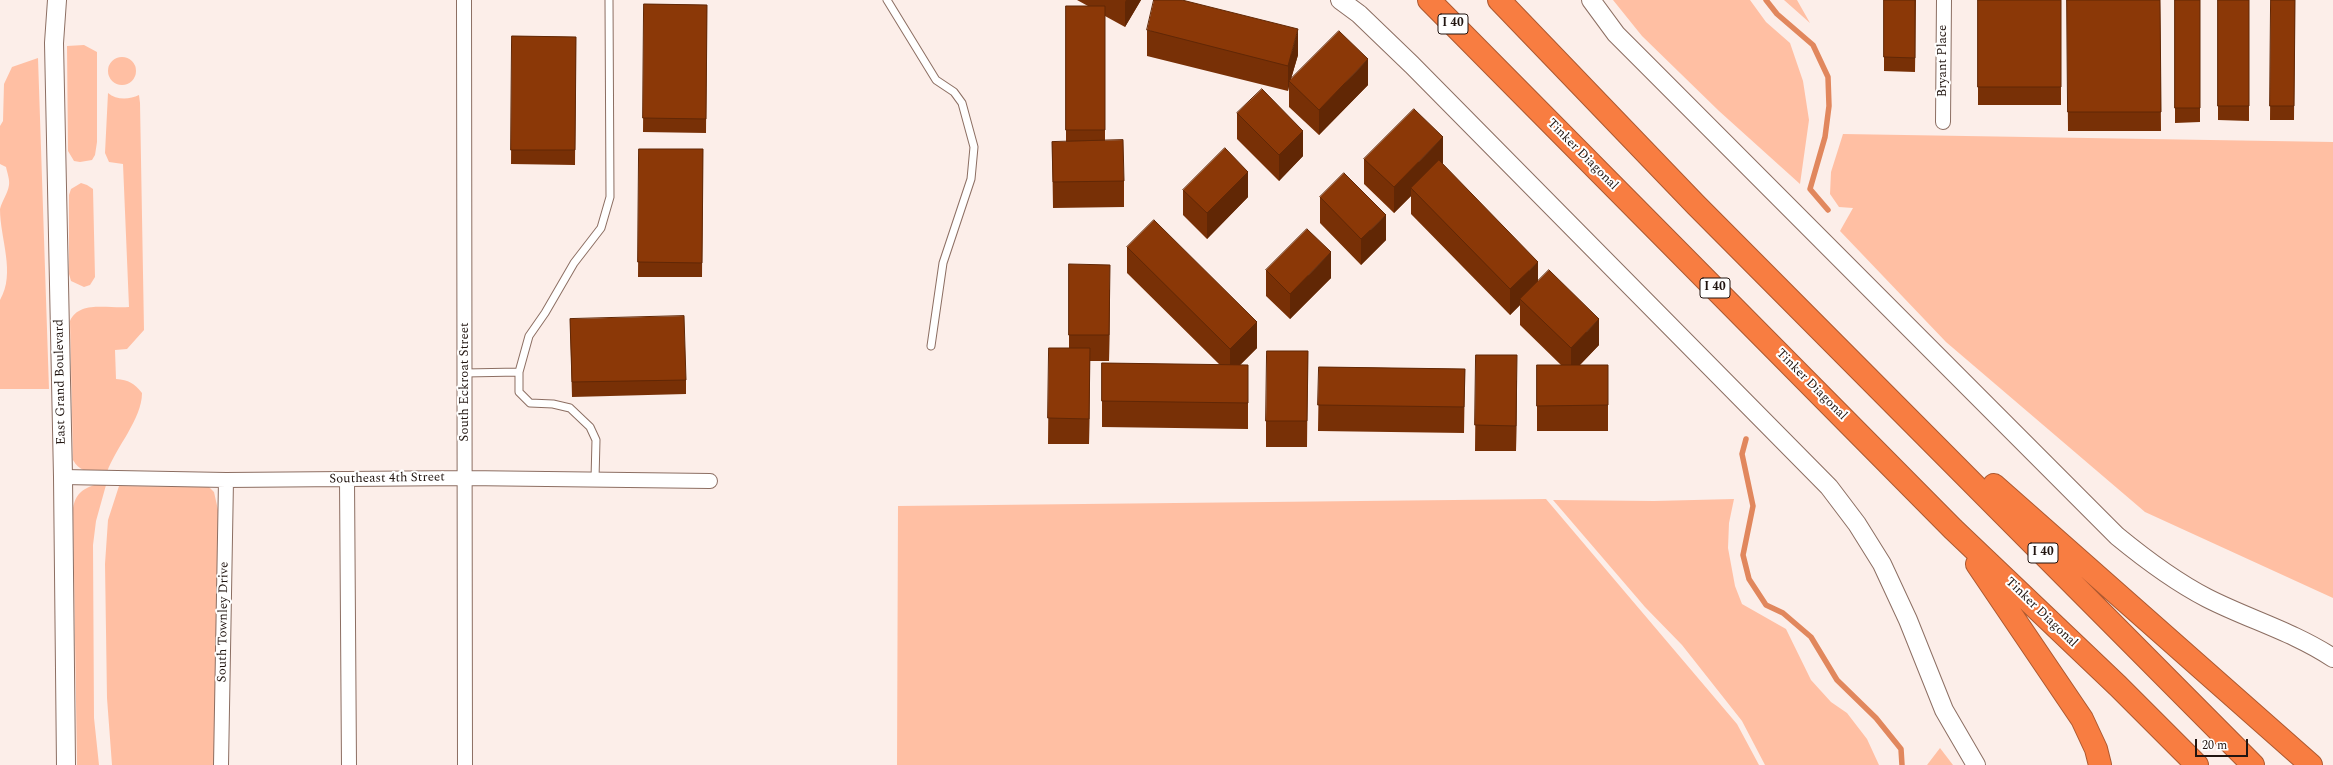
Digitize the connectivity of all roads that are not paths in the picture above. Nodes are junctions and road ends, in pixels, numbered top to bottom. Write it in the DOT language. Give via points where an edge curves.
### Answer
graph roads {
  1 [pos="57,0"];
  2 [pos="464,0"];
  3 [pos="609,0"];
  4 [pos="887,0"];
  5 [pos="1340,0"];
  6 [pos="1429,0"];
  7 [pos="1590,0"];
  8 [pos="1944,0"];
  9 [pos="1501,2"];
  10 [pos="1943,122"];
  11 [pos="1832,341"];
  12 [pos="931,346"];
  13 [pos="519,372"];
  14 [pos="465,373"];
  15 [pos="63,477"];
  16 [pos="465,478"];
  17 [pos="596,479"];
  18 [pos="226,480"];
  19 [pos="347,480"];
  20 [pos="710,481"];
  21 [pos="1953,529"];
  22 [pos="2333,658"];
  23 [pos="66,765"];
  24 [pos="221,765"];
  25 [pos="349,765"];
  26 [pos="465,765"];
  27 [pos="1976,765"];
  28 [pos="2100,765"];
  29 [pos="2197,765"];
  30 [pos="2253,765"];
  31 [pos="2311,765"];
  1 -- 15 [label="street, East Grand Boulevard" via="54,42"];
  2 -- 14 [label="street, South Eckroat Street"];
  3 -- 13 [label="lane" via="610,196 600,228 574,263 529,336"];
  4 -- 12 [label="lane" via="936,80 954,92 962,103 974,147 971,179 942,262"];
  5 -- 27 [label="street" via="1359,14 1412,65 1829,487 1857,524 1882,564 1908,620 1923,663 1944,710"];
  6 -- 21 [label="highway, Tinker Diagonal / I 40"];
  7 -- 22 [label="street" via="1616,34 2117,536 2189,588 2302,640"];
  8 -- 10 [label="street, Bryant Place"];
  9 -- 11 [label="highway, I 40" via="1696,205"];
  11 -- 30 [label="highway, I 40"];
  11 -- 31 [label="highway"];
  13 -- 14 [label="lane"];
  13 -- 17 [label="lane" via="519,392 530,403 570,408 590,426 596,440"];
  14 -- 16 [label="street, South Eckroat Street"];
  15 -- 18 [label="street, Southeast 4th Street"];
  15 -- 23 [label="street, East Grand Boulevard"];
  16 -- 17 [label="street, Southeast 4th Street"];
  16 -- 19 [label="street, Southeast 4th Street"];
  16 -- 26 [label="street, South Eckroat Street"];
  17 -- 20 [label="street, Southeast 4th Street"];
  18 -- 19 [label="street, Southeast 4th Street"];
  18 -- 24 [label="street, South Townley Drive"];
  19 -- 25 [label="street"];
  21 -- 28 [label="highway" via="2082,719 2096,749"];
  21 -- 29 [label="highway, Tinker Diagonal / I 40"];
}
